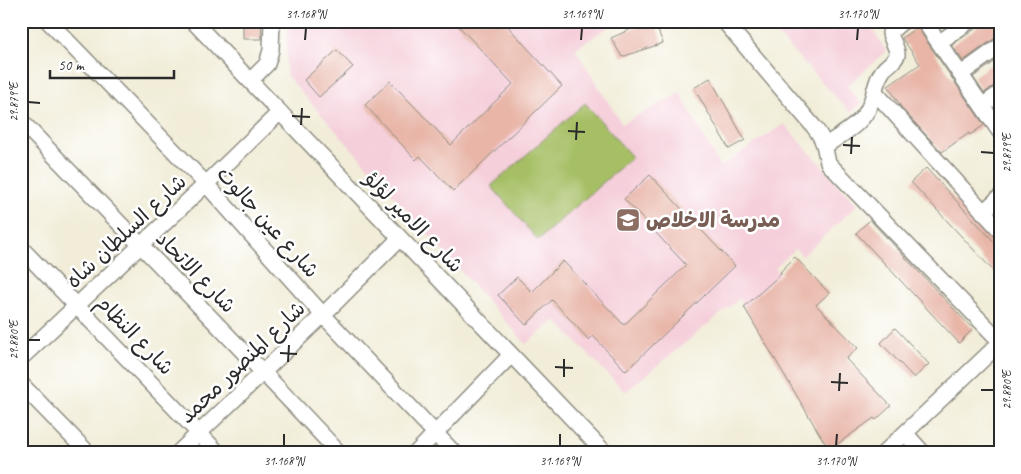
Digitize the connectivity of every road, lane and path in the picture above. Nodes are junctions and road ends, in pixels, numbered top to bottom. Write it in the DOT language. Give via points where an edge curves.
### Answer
graph roads {
  1 [pos="48,21"];
  2 [pos="193,21"];
  3 [pos="272,21"];
  4 [pos="724,21"];
  5 [pos="903,21"];
  6 [pos="924,21"];
  7 [pos="969,21"];
  8 [pos="939,43"];
  9 [pos="1000,46"];
  10 [pos="960,74"];
  11 [pos="250,81"];
  12 [pos="874,91"];
  13 [pos="1000,93"];
  14 [pos="982,106"];
  15 [pos="280,112"];
  16 [pos="21,121"];
  17 [pos="999,129"];
  18 [pos="824,146"];
  19 [pos="206,184"];
  20 [pos="1000,197"];
  21 [pos="984,212"];
  22 [pos="1000,230"];
  23 [pos="400,238"];
  24 [pos="141,246"];
  25 [pos="21,248"];
  26 [pos="77,306"];
  27 [pos="323,314"];
  28 [pos="1000,342"];
  29 [pos="511,355"];
  30 [pos="21,358"];
  31 [pos="264,371"];
  32 [pos="21,384"];
  33 [pos="199,433"];
  34 [pos="436,433"];
  35 [pos="905,433"];
  36 [pos="88,453"];
  37 [pos="178,453"];
  38 [pos="218,453"];
  39 [pos="339,453"];
  40 [pos="416,453"];
  41 [pos="454,453"];
  42 [pos="605,453"];
  43 [pos="884,453"];
  44 [pos="923,453"];
  1 -- 19 [label="street, شارع عين جالوت"];
  2 -- 11 [label="street, شارع الامير لؤلؤ"];
  3 -- 11 [label="street" via="267,64"];
  4 -- 18 [label="street" via="814,127"];
  5 -- 12 [label="street" via="890,33 897,50 896,58 881,73"];
  6 -- 8 [label="street"];
  7 -- 8 [label="street"];
  8 -- 10 [label="street"];
  9 -- 10 [label="street"];
  10 -- 14 [label="street"];
  11 -- 15 [label="street, شارع الامير لؤلؤ"];
  12 -- 18 [label="street" via="871,105 860,121"];
  12 -- 21 [label="street"];
  13 -- 14 [label="street"];
  14 -- 17 [label="street"];
  15 -- 19 [label="street, شارع السلطان شاه"];
  15 -- 23 [label="street, شارع الامير لؤلؤ"];
  16 -- 24 [label="street, شارع الاتحاد"];
  18 -- 28 [label="street" via="829,164"];
  19 -- 24 [label="street, شارع السلطان شاه"];
  19 -- 27 [label="street, شارع عين جالوت"];
  20 -- 21 [label="street"];
  21 -- 22 [label="street"];
  23 -- 27 [label="street, شارع المنصور محمد"];
  23 -- 29 [label="street, شارع الامير لؤلؤ"];
  24 -- 26 [label="street, شارع السلطان شاه"];
  24 -- 31 [label="street, شارع الاتحاد"];
  25 -- 26 [label="street, شارع النظام"];
  26 -- 30 [label="street, شارع السلطان شاه"];
  26 -- 33 [label="street, شارع النظام"];
  27 -- 31 [label="street, شارع المنصور محمد"];
  27 -- 34 [label="street, شارع عين جالوت"];
  28 -- 35 [label="street"];
  29 -- 34 [label="street"];
  29 -- 42 [label="street, شارع الامير لؤلؤ"];
  31 -- 33 [label="street, شارع المنصور محمد"];
  31 -- 39 [label="street, شارع الاتحاد"];
  32 -- 36 [label="street"];
  33 -- 37 [label="street, شارع المنصور محمد"];
  33 -- 38 [label="street, شارع النظام"];
  34 -- 40 [label="street"];
  34 -- 41 [label="street, شارع عين جالوت"];
  35 -- 43 [label="street"];
  35 -- 44 [label="street"];
}
